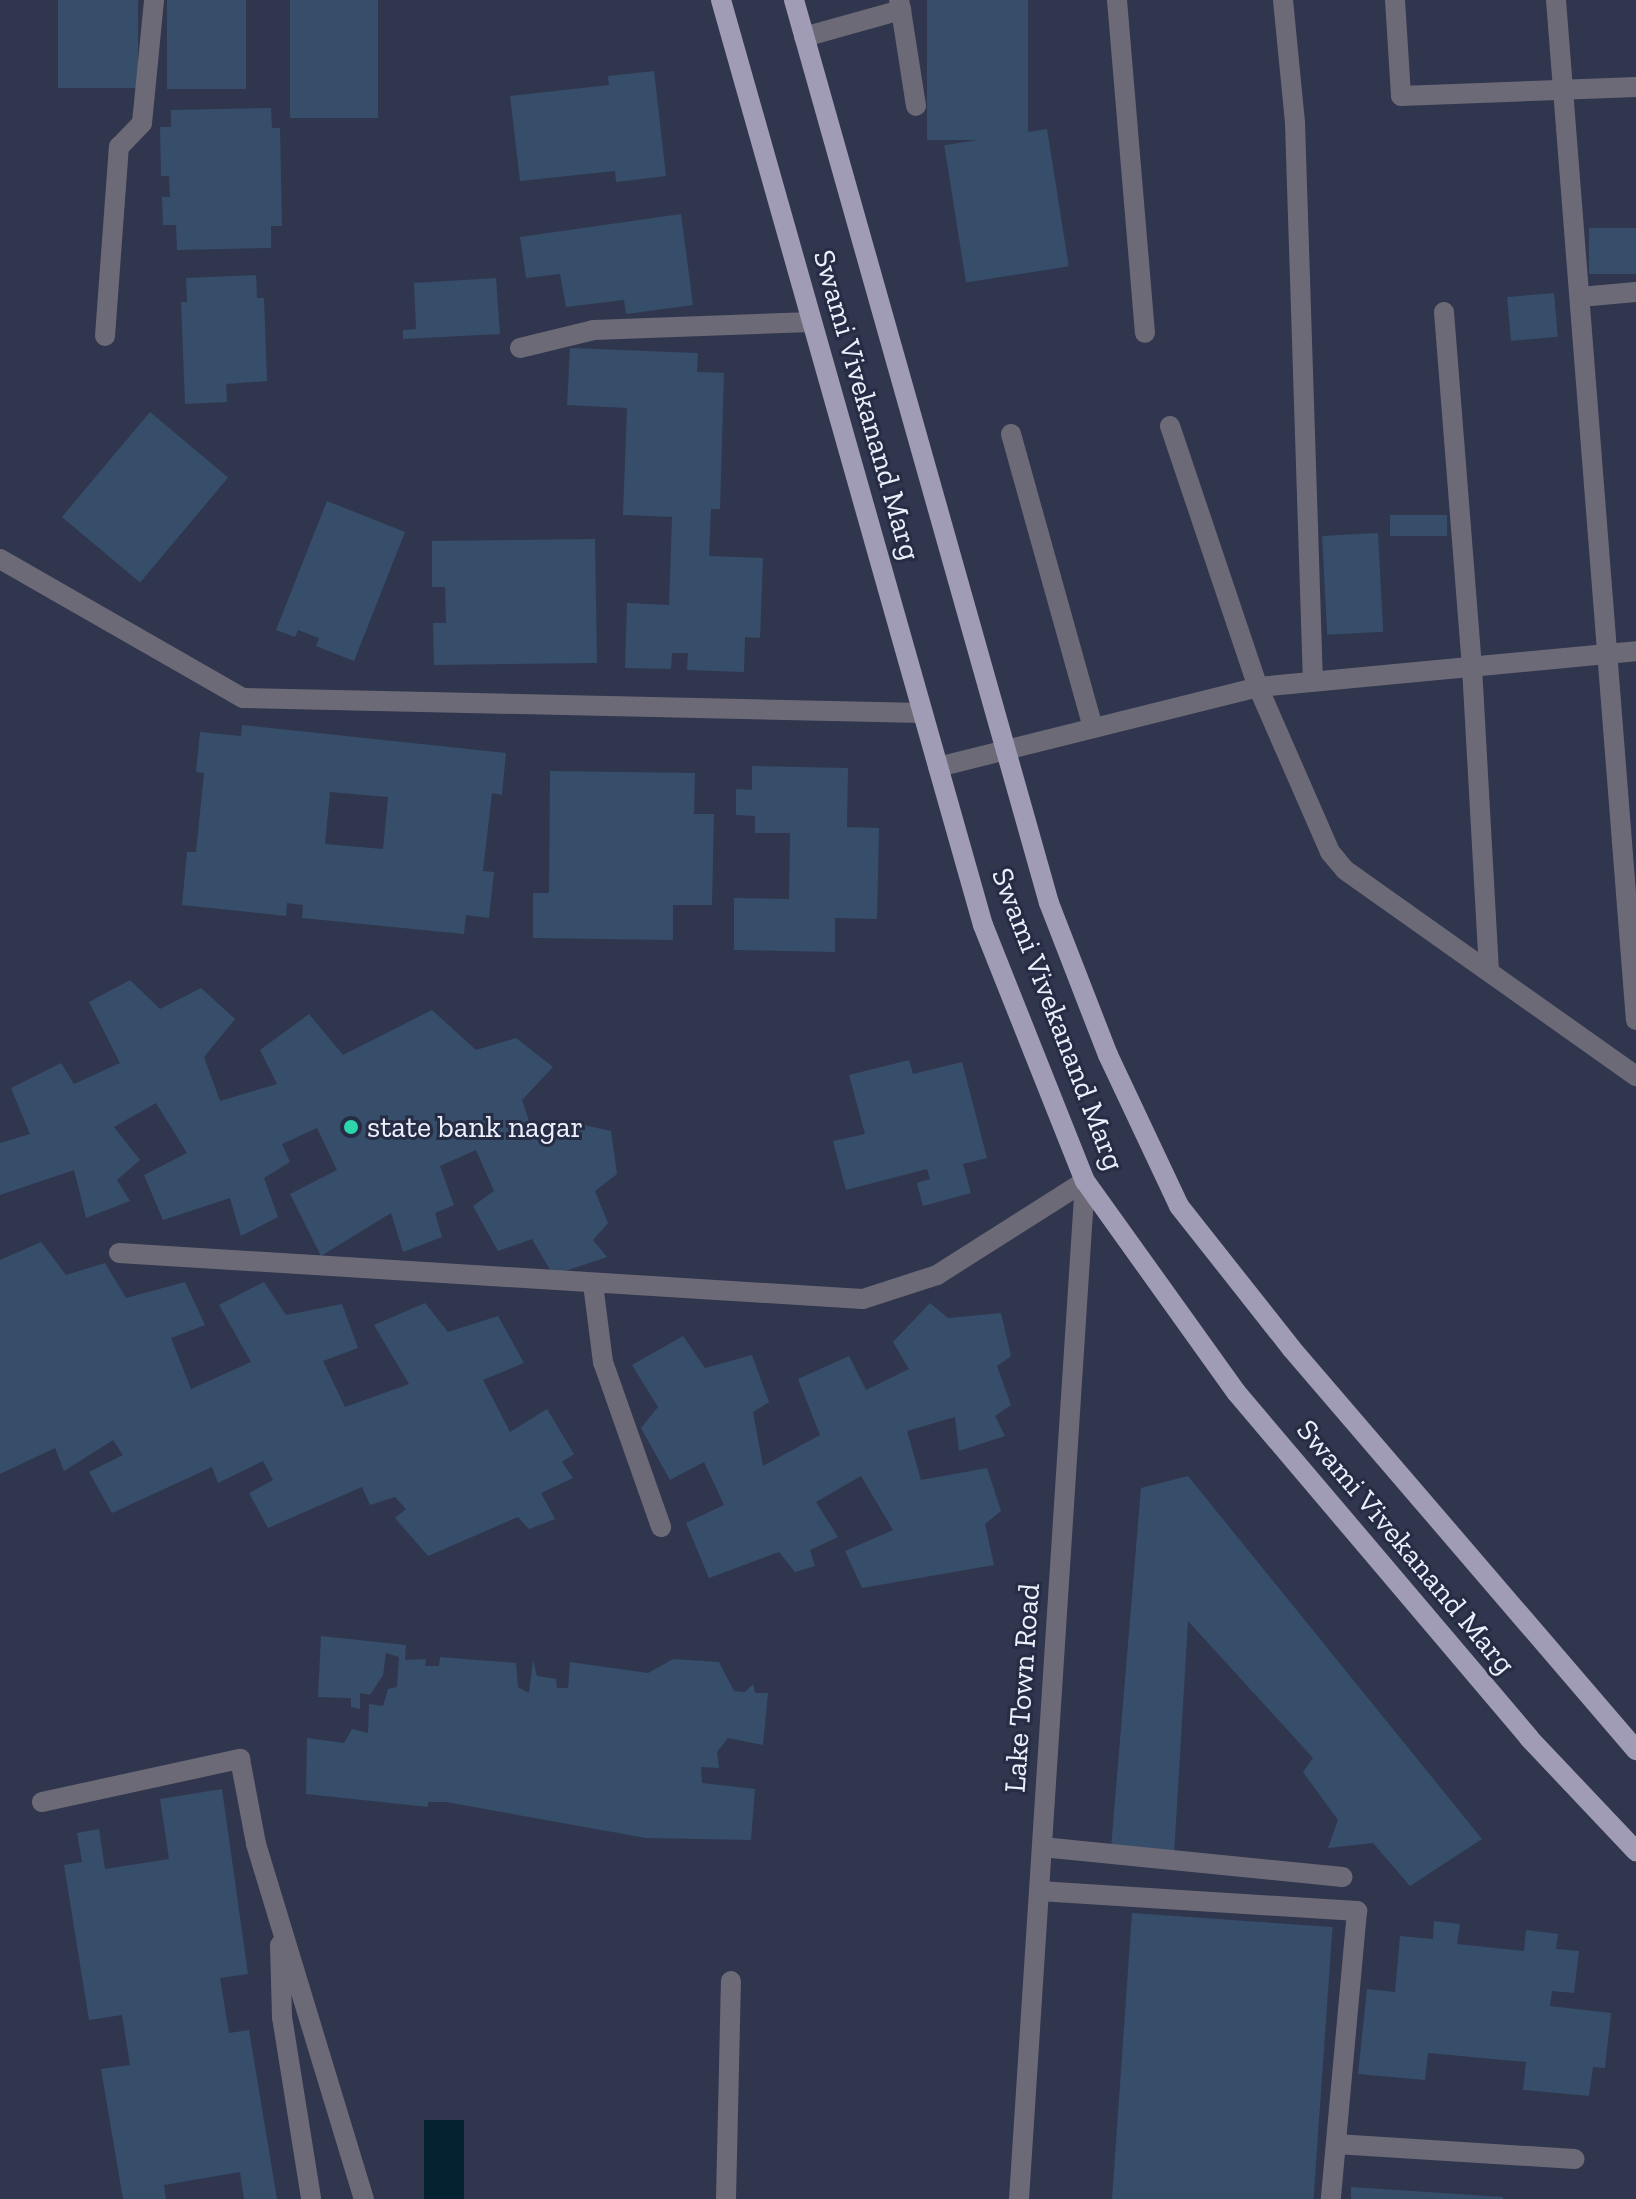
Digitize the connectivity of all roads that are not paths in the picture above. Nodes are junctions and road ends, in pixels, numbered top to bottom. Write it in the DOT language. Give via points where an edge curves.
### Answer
graph roads {
  1 [pos="154,0"];
  2 [pos="721,0"];
  3 [pos="794,0"];
  4 [pos="1117,0"];
  5 [pos="1283,0"];
  6 [pos="1395,0"];
  7 [pos="1556,0"];
  8 [pos="900,5"];
  9 [pos="804,37"];
  10 [pos="1636,87"];
  11 [pos="1564,89"];
  12 [pos="916,106"];
  13 [pos="1636,292"];
  14 [pos="1580,297"];
  15 [pos="1444,312"];
  16 [pos="812,322"];
  17 [pos="1145,333"];
  18 [pos="105,336"];
  19 [pos="520,348"];
  20 [pos="1170,426"];
  21 [pos="1011,434"];
  22 [pos="0,559"];
  23 [pos="1636,651"];
  24 [pos="1607,654"];
  25 [pos="1472,667"];
  26 [pos="1313,682"];
  27 [pos="1258,687"];
  28 [pos="923,713"];
  29 [pos="1093,728"];
  30 [pos="1006,749"];
  31 [pos="938,767"];
  32 [pos="1489,972"];
  33 [pos="1635,993"];
  34 [pos="1636,1020"];
  35 [pos="1636,1076"];
  36 [pos="1085,1181"];
  37 [pos="119,1253"];
  38 [pos="593,1284"];
  39 [pos="661,1527"];
  40 [pos="1636,1750"];
  41 [pos="42,1802"];
  42 [pos="1042,1847"];
  43 [pos="1636,1851"];
  44 [pos="1343,1877"];
  45 [pos="1039,1891"];
  46 [pos="279,1920"];
  47 [pos="731,1981"];
  48 [pos="1336,2144"];
  49 [pos="1575,2159"];
  50 [pos="311,2199"];
  51 [pos="364,2199"];
  52 [pos="726,2199"];
  53 [pos="1019,2199"];
  54 [pos="1331,2199"];
  1 -- 18 [label="street" via="142,123 119,147"];
  2 -- 16 [label="main road, Swami Vivekanand Marg"];
  3 -- 9 [label="main road, Swami Vivekanand Marg"];
  4 -- 17 [label="street"];
  5 -- 26 [label="street" via="1295,123"];
  6 -- 11 [label="street" via="1401,96"];
  7 -- 11 [label="street"];
  8 -- 9 [label="street"];
  8 -- 12 [label="street"];
  9 -- 30 [label="main road, Swami Vivekanand Marg"];
  10 -- 11 [label="street"];
  11 -- 14 [label="street"];
  13 -- 14 [label="street"];
  14 -- 24 [label="street"];
  15 -- 25 [label="street"];
  16 -- 19 [label="street" via="594,330"];
  16 -- 28 [label="main road, Swami Vivekanand Marg"];
  20 -- 27 [label="street"];
  21 -- 29 [label="street"];
  22 -- 28 [label="street" via="243,698"];
  23 -- 24 [label="street"];
  24 -- 25 [label="street"];
  24 -- 33 [label="street"];
  25 -- 26 [label="street"];
  25 -- 32 [label="street"];
  26 -- 27 [label="street"];
  27 -- 29 [label="street"];
  27 -- 32 [label="street" via="1330,852 1345,870"];
  28 -- 31 [label="main road, Swami Vivekanand Marg"];
  29 -- 30 [label="street"];
  30 -- 31 [label="street"];
  30 -- 40 [label="main road, Swami Vivekanand Marg" via="1049,903 1108,1055 1179,1206 1301,1360"];
  31 -- 36 [label="main road, Swami Vivekanand Marg" via="983,925"];
  32 -- 35 [label="street"];
  33 -- 34 [label="street"];
  36 -- 38 [label="street" via="937,1275 863,1299"];
  36 -- 42 [label="street, Lake Town Road"];
  36 -- 43 [label="main road, Swami Vivekanand Marg" via="1236,1392 1529,1738"];
  37 -- 38 [label="street"];
  38 -- 39 [label="street" via="603,1362"];
  41 -- 46 [label="street" via="240,1759 256,1844"];
  42 -- 44 [label="street"];
  42 -- 45 [label="street, Lake Town Road"];
  45 -- 48 [label="street" via="1357,1911"];
  45 -- 53 [label="street, Lake Town Road"];
  46 -- 50 [label="street" via="282,2017"];
  46 -- 51 [label="street"];
  47 -- 52 [label="street"];
  48 -- 49 [label="street"];
  48 -- 54 [label="street"];
}
